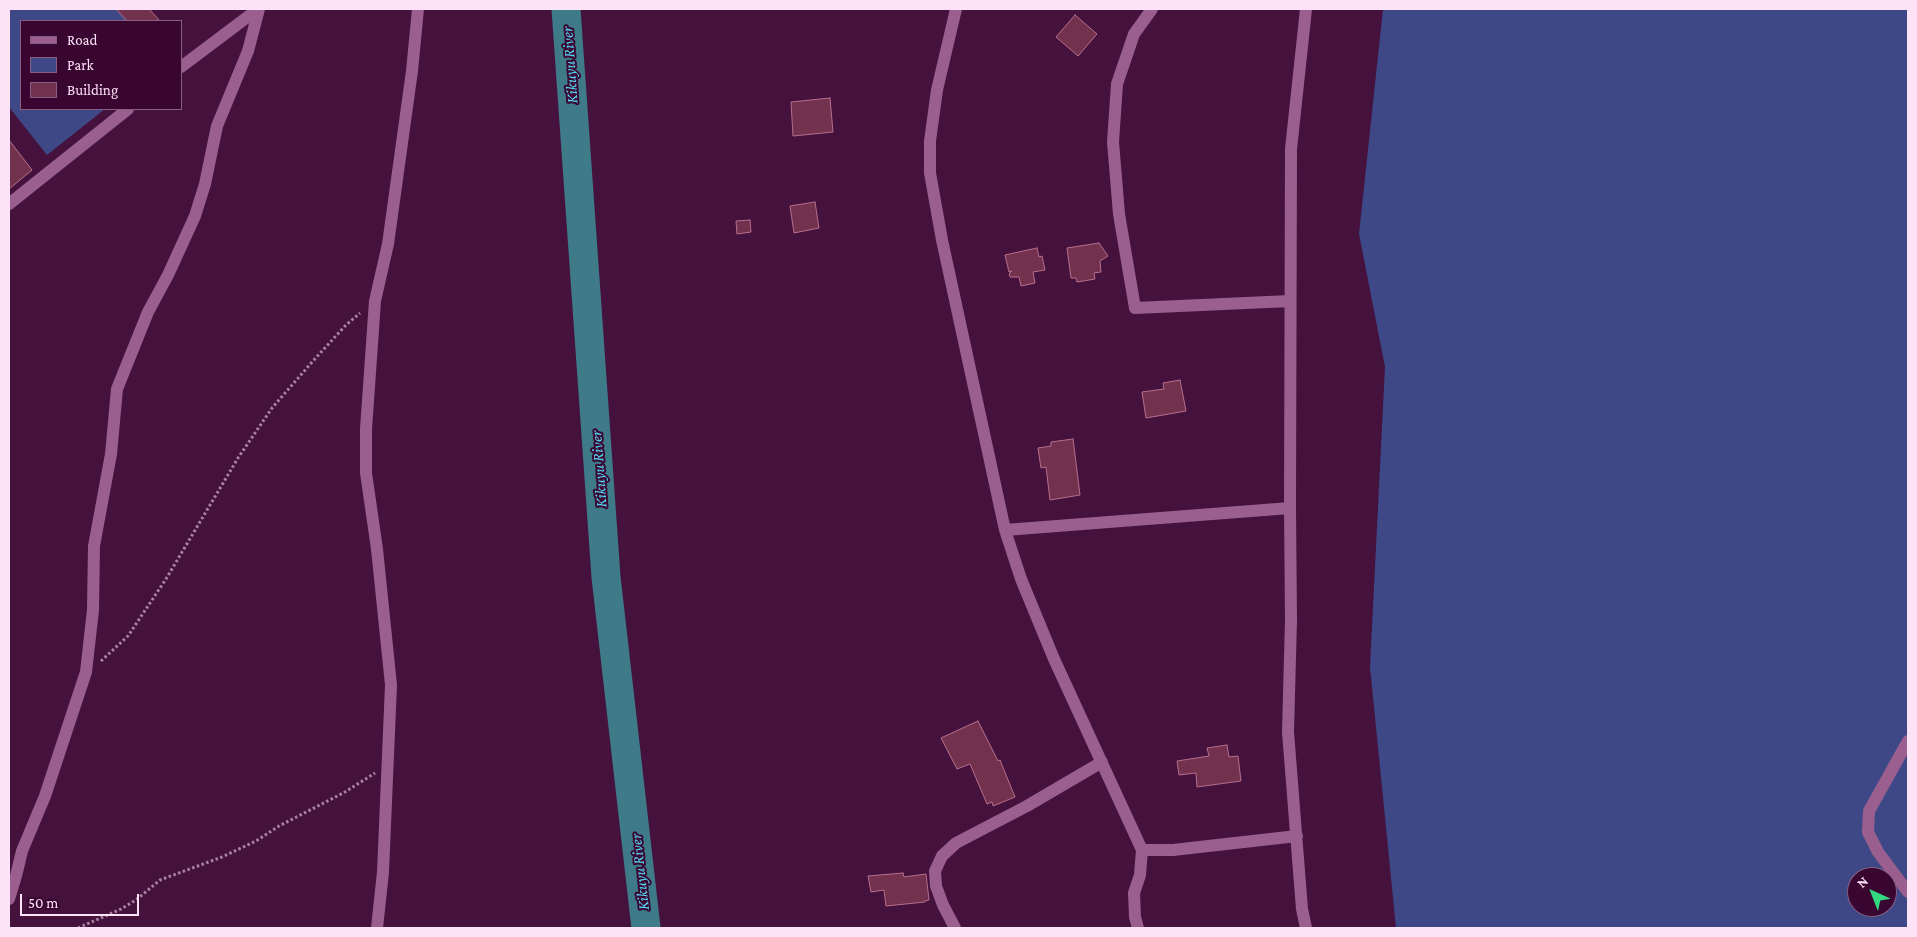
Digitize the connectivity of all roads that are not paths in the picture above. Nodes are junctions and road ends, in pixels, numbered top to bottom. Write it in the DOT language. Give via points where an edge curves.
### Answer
graph roads {
  1 [pos="258,9"];
  2 [pos="418,9"];
  3 [pos="956,9"];
  4 [pos="1152,9"];
  5 [pos="1305,9"];
  6 [pos="182,66"];
  7 [pos="127,110"];
  8 [pos="9,204"];
  9 [pos="1290,301"];
  10 [pos="1290,508"];
  11 [pos="1005,530"];
  12 [pos="1908,741"];
  13 [pos="1102,762"];
  14 [pos="1296,836"];
  15 [pos="1142,850"];
  16 [pos="1908,892"];
  17 [pos="9,899"];
  18 [pos="377,928"];
  19 [pos="956,928"];
  20 [pos="1138,928"];
  21 [pos="1306,928"];
  1 -- 6 [label="street"];
  1 -- 17 [label="street" via="248,51 217,126 195,216 148,312 117,389 111,454 94,546 93,610 86,672 45,796 22,850"];
  2 -- 18 [label="street" via="388,244 375,301 366,429 366,474 378,549 391,685 383,872"];
  3 -- 11 [label="street" via="937,90 930,141 930,173"];
  4 -- 9 [label="street" via="1134,34 1117,84 1112,142 1119,214 1135,308"];
  5 -- 9 [label="street" via="1291,149"];
  7 -- 8 [label="street"];
  9 -- 10 [label="street"];
  10 -- 11 [label="street"];
  10 -- 14 [label="street" via="1292,620 1288,732"];
  11 -- 13 [label="street" via="1050,650"];
  12 -- 16 [label="street" via="1869,811 1868,832 1878,852"];
  13 -- 15 [label="street"];
  13 -- 19 [label="street" via="956,843 942,856 935,871 936,886"];
  14 -- 15 [label="street" via="1172,850"];
  14 -- 21 [label="street"];
  15 -- 20 [label="street" via="1140,875 1134,893"];
}
